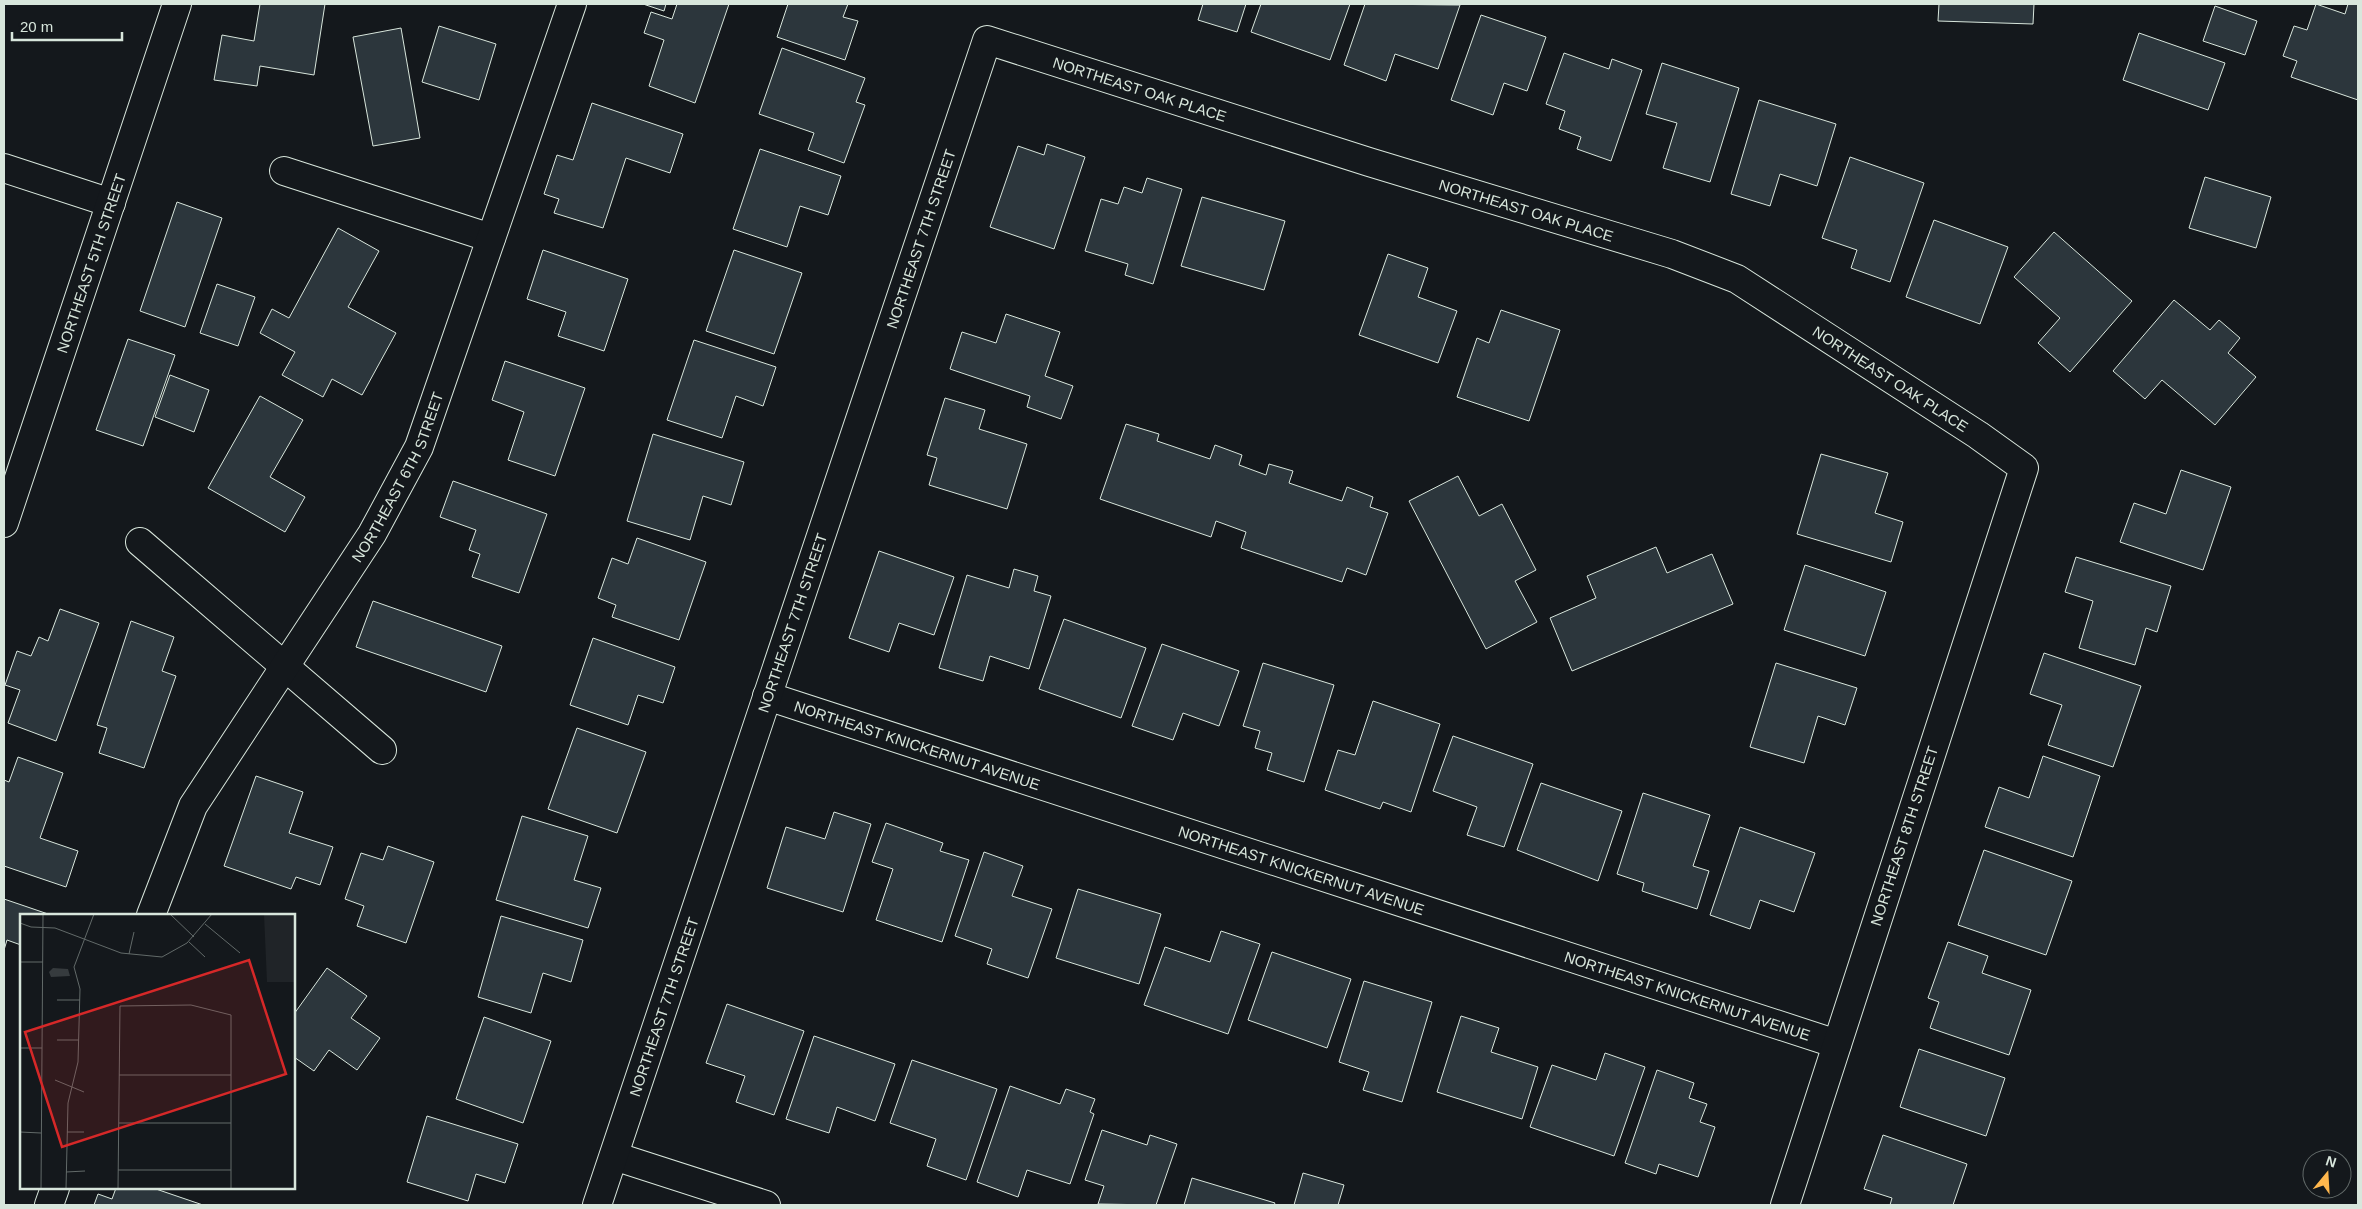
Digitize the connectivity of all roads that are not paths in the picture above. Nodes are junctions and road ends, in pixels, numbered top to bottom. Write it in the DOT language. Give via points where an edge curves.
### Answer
graph roads {
  1 [pos="177,4"];
  2 [pos="572,4"];
  3 [pos="987,40"];
  4 [pos="4,168"];
  5 [pos="284,171"];
  6 [pos="111,203"];
  7 [pos="491,238"];
  8 [pos="2024,468"];
  9 [pos="4,523"];
  10 [pos="140,542"];
  11 [pos="284,667"];
  12 [pos="768,696"];
  13 [pos="382,750"];
  14 [pos="151,914"];
  15 [pos="1837,1044"];
  16 [pos="614,1156"];
  17 [pos="55,1189"];
  18 [pos="49,1205"];
  19 [pos="597,1205"];
  20 [pos="766,1205"];
  21 [pos="1785,1205"];
  1 -- 6 [label="street, NORTHEAST 5TH STREET"];
  2 -- 7 [label="street, NORTHEAST 6TH STREET"];
  3 -- 8 [label="street, NORTHEAST OAK PLACE" via="1672,254 1737,279"];
  3 -- 12 [label="street, NORTHEAST 7TH STREET"];
  4 -- 6 [label="street"];
  5 -- 7 [label="street"];
  6 -- 9 [label="street, NORTHEAST 5TH STREET"];
  7 -- 11 [label="street, NORTHEAST 6TH STREET" via="419,447 372,534"];
  8 -- 15 [label="street, NORTHEAST 8TH STREET"];
  10 -- 11 [label="street"];
  11 -- 13 [label="street"];
  11 -- 14 [label="street, NORTHEAST 6TH STREET" via="193,806"];
  12 -- 15 [label="street, NORTHEAST KNICKERNUT AVENUE"];
  12 -- 16 [label="street, NORTHEAST 7TH STREET"];
  15 -- 21 [label="street, NORTHEAST 8TH STREET"];
  16 -- 19 [label="street, NORTHEAST 7TH STREET"];
  16 -- 20 [label="street"];
  17 -- 18 [label="street"];
}
